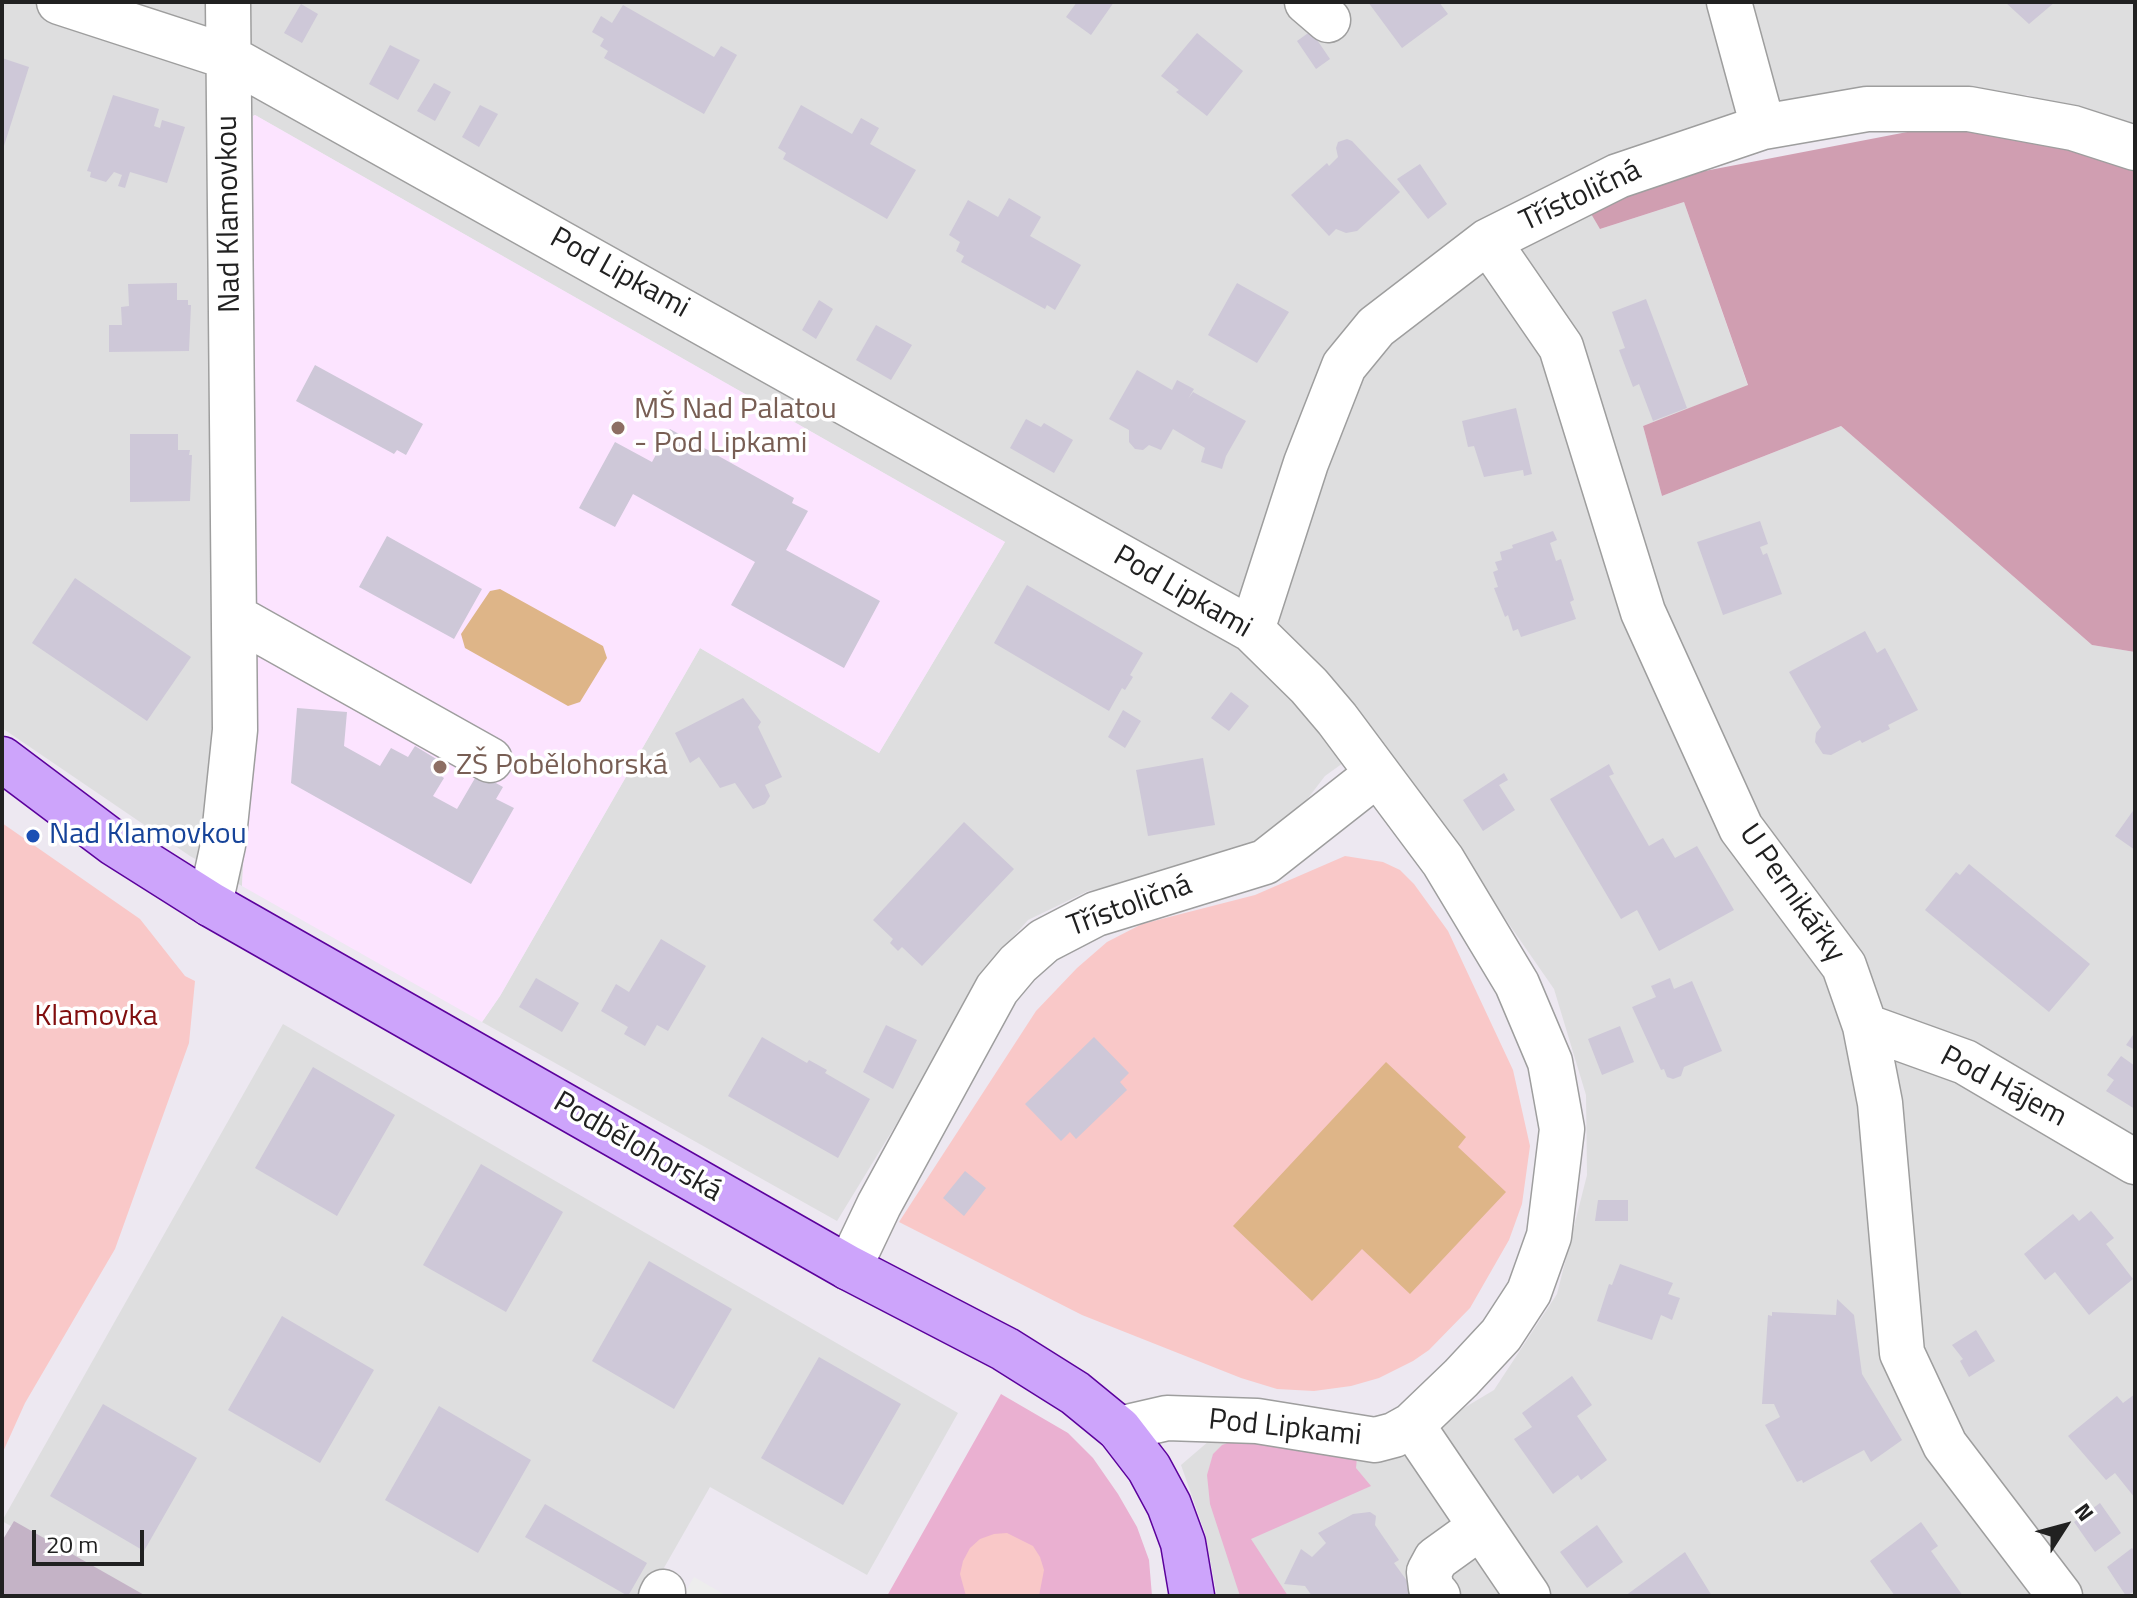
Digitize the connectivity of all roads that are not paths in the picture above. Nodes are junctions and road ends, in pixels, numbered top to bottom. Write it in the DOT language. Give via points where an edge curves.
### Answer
graph roads {
  1 [pos="59,2"];
  2 [pos="228,2"];
  3 [pos="1729,2"];
  4 [pos="228,57"];
  5 [pos="1763,127"];
  6 [pos="2135,148"];
  7 [pos="1488,241"];
  8 [pos="235,617"];
  9 [pos="1252,630"];
  10 [pos="2,759"];
  11 [pos="490,760"];
  12 [pos="1377,774"];
  13 [pos="210,904"];
  14 [pos="1865,1026"];
  15 [pos="2135,1162"];
  16 [pos="849,1268"];
  17 [pos="1412,1425"];
  18 [pos="1119,1429"];
  19 [pos="1479,1528"];
  20 [pos="1192,1596"];
  21 [pos="1438,1596"];
  22 [pos="1528,1596"];
  23 [pos="2060,1596"];
  1 -- 4 [label="street, Pod Lipkami"];
  2 -- 4 [label="street, Nad Klamovkou"];
  3 -- 5 [label="street"];
  4 -- 8 [label="street, Nad Klamovkou"];
  4 -- 9 [label="street, Pod Lipkami"];
  5 -- 6 [label="street, Třístoličná" via="1867,109 1969,109 2073,128"];
  5 -- 7 [label="street, Třístoličná" via="1618,176"];
  7 -- 9 [label="street, Třístoličná" via="1376,327 1344,366"];
  7 -- 14 [label="street, U Pernikářky" via="1561,347 1643,612 1741,828 1844,966"];
  8 -- 11 [label="street"];
  8 -- 13 [label="street, Nad Klamovkou" via="235,730 223,845"];
  9 -- 12 [label="street, Pod Lipkami" via="1309,686"];
  10 -- 13 [label="main road, Podbělohorská" via="115,844"];
  12 -- 16 [label="street, Třístoličná" via="1265,862 1096,914 1044,941 1018,964 997,989"];
  12 -- 17 [label="street, Pod Lipkami" via="1443,861 1517,984 1550,1062 1562,1129 1549,1236 1529,1292 1501,1335"];
  13 -- 16 [label="main road, Podbělohorská"];
  14 -- 15 [label="street, Pod Hájem" via="1965,1062"];
  14 -- 23 [label="street, U Pernikářky" via="1880,1103 1902,1353 1945,1445"];
  16 -- 18 [label="main road, Podbělohorská" via="1005,1349 1075,1393"];
  17 -- 18 [label="street, Pod Lipkami" via="1375,1440 1257,1421 1167,1418"];
  17 -- 19 [label="street"];
  18 -- 20 [label="main road, Podbělohorská" via="1169,1505 1183,1543"];
  19 -- 21 [label="street" via="1436,1559 1429,1572"];
  19 -- 22 [label="street"];
}
